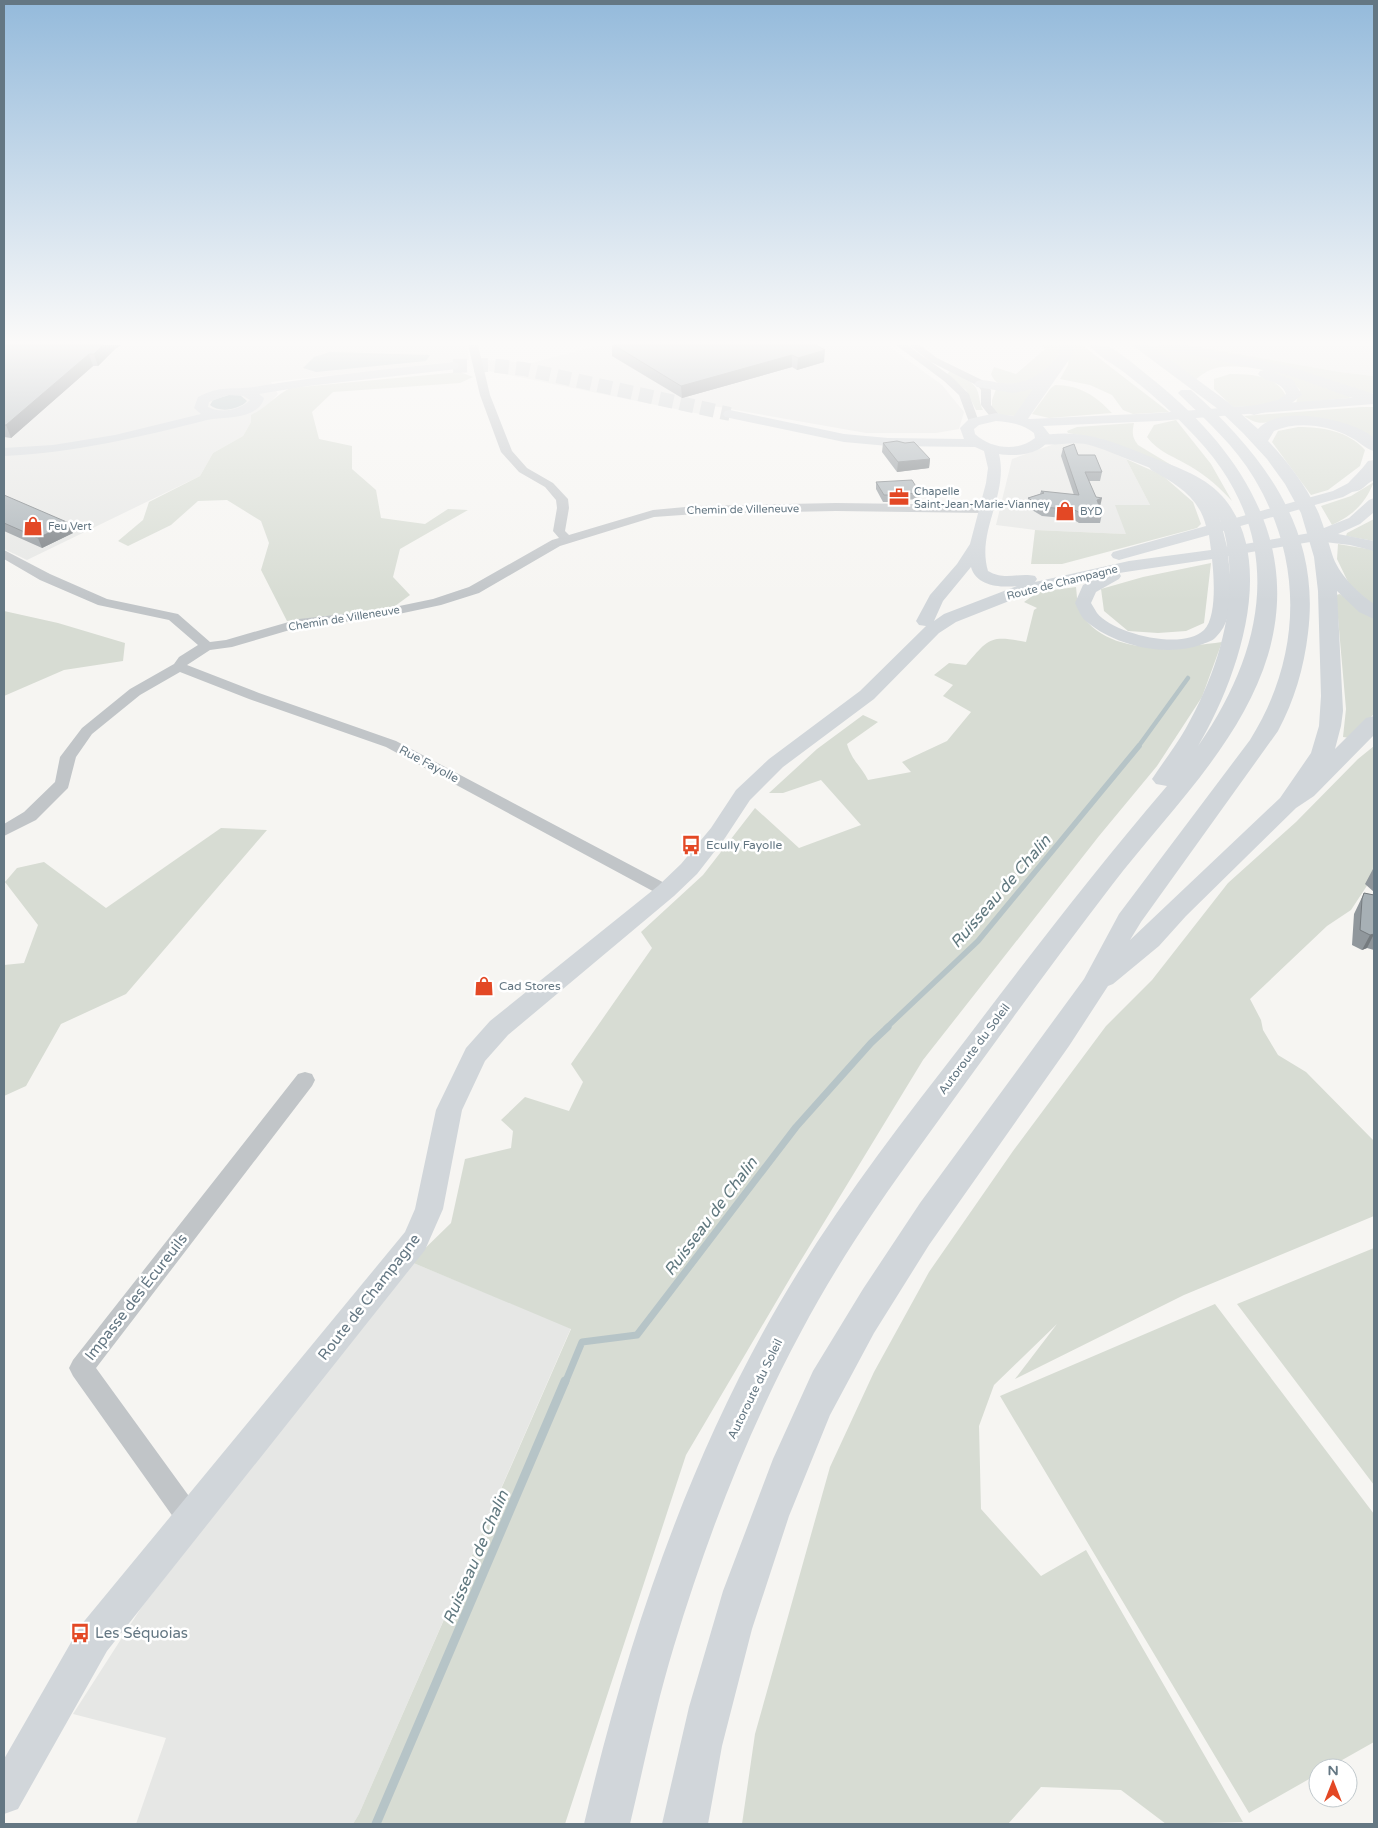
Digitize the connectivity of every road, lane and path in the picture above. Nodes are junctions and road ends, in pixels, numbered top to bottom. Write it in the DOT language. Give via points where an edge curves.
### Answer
graph roads {
  1 [pos="133,430"];
  2 [pos="147,430"];
  3 [pos="499,430"];
  4 [pos="807,430"];
  5 [pos="822,430"];
  6 [pos="957,430"];
  7 [pos="970,430"];
  8 [pos="1040,430"];
  9 [pos="1199,430"];
  10 [pos="1226,430"];
  11 [pos="1250,430"];
  12 [pos="1265,430"];
  13 [pos="1349,430"];
  14 [pos="1042,440"];
  15 [pos="1260,441"];
  16 [pos="976,443"];
  17 [pos="1374,446"];
  18 [pos="990,448"];
  19 [pos="4,450"];
  20 [pos="1008,450"];
  21 [pos="1136,457"];
  22 [pos="1374,464"];
  23 [pos="995,471"];
  24 [pos="1374,474"];
  25 [pos="1354,486"];
  26 [pos="1374,503"];
  27 [pos="986,509"];
  28 [pos="1332,535"];
  29 [pos="568,540"];
  30 [pos="978,544"];
  31 [pos="1374,546"];
  32 [pos="4,554"];
  33 [pos="1323,557"];
  34 [pos="1191,558"];
  35 [pos="978,567"];
  36 [pos="1040,577"];
  37 [pos="971,593"];
  38 [pos="1374,613"];
  39 [pos="950,618"];
  40 [pos="925,620"];
  41 [pos="207,646"];
  42 [pos="180,667"];
  43 [pos="1373,725"];
  44 [pos="790,751"];
  45 [pos="1288,803"];
  46 [pos="4,831"];
  47 [pos="1124,851"];
  48 [pos="666,891"];
  49 [pos="1097,982"];
  50 [pos="305,1080"];
  51 [pos="190,1519"];
  52 [pos="4,1795"];
  53 [pos="607,1824"];
  54 [pos="685,1824"];
  1 -- 19 [label="main road"];
  2 -- 19 [label="main road" via="53,449"];
  3 -- 29 [label="street" via="507,452 523,470 557,491 563,508 559,531"];
  4 -- 16 [label="main road" via="866,441"];
  5 -- 6 [label="main road" via="884,438 928,438"];
  7 -- 16 [label="main road" via="970,438"];
  8 -- 14 [label="main road"];
  9 -- 47 [label="highway, Autoroute du Soleil" via="1219,452 1250,506 1261,538 1267,575 1262,641 1241,698 1202,758"];
  10 -- 49 [label="highway" via="1262,474 1288,526 1300,589 1297,648 1276,716 1125,926"];
  11 -- 15 [label="highway"];
  12 -- 15 [label="highway"];
  13 -- 17 [label="highway"];
  14 -- 20 [label="main road" via="1030,448"];
  14 -- 21 [label="highway" via="1084,438 1100,441"];
  15 -- 33 [label="highway" via="1299,496"];
  16 -- 18 [label="main road"];
  18 -- 20 [label="main road"];
  18 -- 23 [label="main road"];
  20 -- 23 [label="main road"];
  21 -- 34 [label="main road" via="1183,483 1212,515 1221,559 1218,624 1211,633 1197,640 1176,644 1149,643 1106,630 1085,609 1083,596 1087,589 1100,581 1133,570"];
  21 -- 47 [label="highway" via="1194,482 1224,509 1236,542 1241,588 1234,635 1205,713 1179,759 1142,807"];
  22 -- 25 [label="highway"];
  23 -- 27 [label="main road"];
  24 -- 25 [label="main road, Route de Champagne"];
  25 -- 36 [label="main road, Route de Champagne" via="1317,500"];
  26 -- 28 [label="main road" via="1366,514"];
  27 -- 29 [label="street, Chemin de Villeneuve" via="836,507 674,511 636,518"];
  27 -- 30 [label="main road"];
  28 -- 31 [label="main road, Route de Champagne"];
  28 -- 34 [label="main road, Route de Champagne"];
  29 -- 41 [label="street, Chemin de Villeneuve" via="556,543 474,590 436,602 380,614 299,623 227,644"];
  30 -- 35 [label="main road"];
  30 -- 40 [label="main road" via="961,570 935,598"];
  32 -- 41 [label="street" via="45,577 103,602 173,617"];
  33 -- 38 [label="highway" via="1344,589"];
  33 -- 45 [label="highway" via="1328,609 1330,723 1323,751"];
  34 -- 39 [label="main road, Route de Champagne" via="1129,566 1059,581 991,600"];
  35 -- 36 [label="main road" via="986,578 1005,582"];
  35 -- 37 [label="main road" via="972,576"];
  36 -- 37 [label="main road, Route de Champagne"];
  37 -- 39 [label="main road" via="966,605"];
  37 -- 40 [label="main road, Route de Champagne"];
  39 -- 44 [label="main road, Route de Champagne" via="933,629 866,695"];
  40 -- 44 [label="main road, Route de Champagne"];
  41 -- 42 [label="street, Chemin de Villeneuve" via="184,660"];
  42 -- 46 [label="street, Chemin de Villeneuve" via="135,692 86,731 68,757 62,784 30,816"];
  42 -- 48 [label="street, Rue Fayolle" via="391,744"];
  43 -- 45 [label="highway" via="1306,790"];
  44 -- 48 [label="main road, Route de Champagne" via="743,795 690,869"];
  45 -- 49 [label="highway" via="1150,939"];
  47 -- 53 [label="highway, Autoroute du Soleil" via="883,1172 816,1272 776,1344 738,1422 693,1528 653,1650"];
  48 -- 51 [label="main road, Route de Champagne" via="499,1028 474,1056 449,1110 429,1209 415,1241"];
  49 -- 54 [label="highway" via="943,1196 834,1370 793,1455 752,1566 708,1717"];
  50 -- 51 [label="street, Impasse des Écureuils" via="81,1368"];
  51 -- 52 [label="main road, Route de Champagne" via="94,1638"];
}
